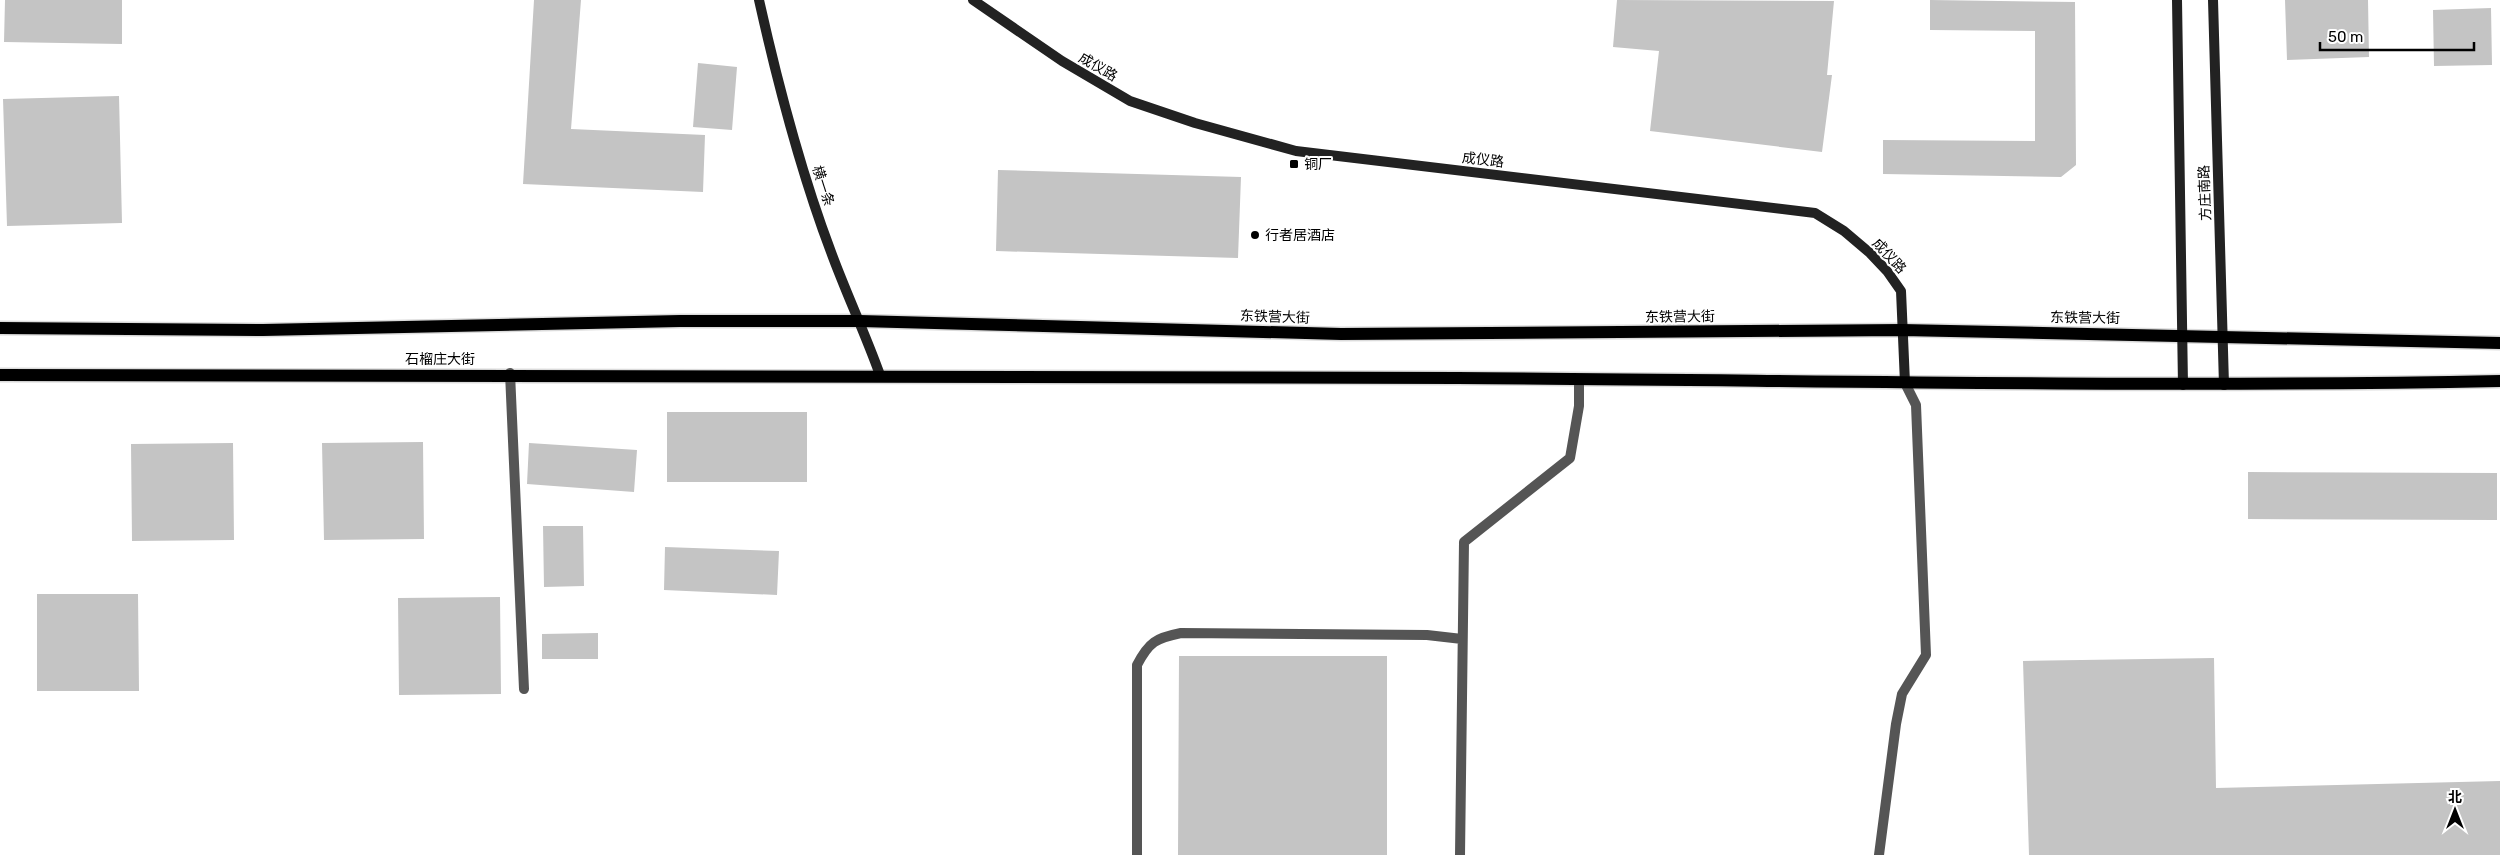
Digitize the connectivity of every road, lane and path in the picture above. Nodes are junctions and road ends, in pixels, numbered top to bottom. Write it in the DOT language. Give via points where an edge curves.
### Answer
graph roads {
  1 [pos="759,0"];
  2 [pos="973,0"];
  3 [pos="2177,0"];
  4 [pos="2213,0"];
  5 [pos="860,321"];
  6 [pos="0,328"];
  7 [pos="1902,330"];
  8 [pos="2182,335"];
  9 [pos="2224,337"];
  10 [pos="2500,343"];
  11 [pos="510,373"];
  12 [pos="0,375"];
  13 [pos="880,375"];
  14 [pos="1579,379"];
  15 [pos="2500,381"];
  16 [pos="1905,383"];
  17 [pos="2183,385"];
  18 [pos="2224,385"];
  19 [pos="1462,639"];
  20 [pos="524,689"];
  21 [pos="1137,855"];
  22 [pos="1460,855"];
  23 [pos="1879,855"];
  1 -- 5 [label="street, 横一条" via="778,84 803,168 831,252"];
  2 -- 7 [label="street, 成仪路" via="1062,61 1130,101 1257,141 1306,152 1815,213 1844,231 1888,271 1902,291"];
  3 -- 8 [label="street, 方庄南路"];
  4 -- 9 [label="street, 方庄南路"];
  5 -- 6 [label="main road" via="680,321 263,330"];
  5 -- 7 [label="main road, 东铁营大街" via="1340,334"];
  5 -- 13 [label="street, 横一条"];
  7 -- 8 [label="main road, 东铁营大街"];
  7 -- 16 [label="street, 成仪路"];
  8 -- 9 [label="main road, 东铁营大街"];
  8 -- 17 [label="street, 方庄南路"];
  9 -- 10 [label="main road, 东铁营大街"];
  9 -- 18 [label="street, 方庄南路"];
  11 -- 12 [label="main road, 石榴庄大街"];
  11 -- 13 [label="main road, 石榴庄大街"];
  11 -- 20 [label="lane"];
  13 -- 14 [label="main road"];
  14 -- 16 [label="main road"];
  14 -- 19 [label="lane" via="1579,406 1570,458 1464,542"];
  15 -- 18 [label="main road"];
  16 -- 17 [label="main road"];
  16 -- 23 [label="lane" via="1916,405 1926,655 1902,694"];
  17 -- 18 [label="main road"];
  19 -- 21 [label="lane" via="1427,635 1190,633 1159,637 1145,649 1137,665"];
  19 -- 22 [label="lane"];
}
